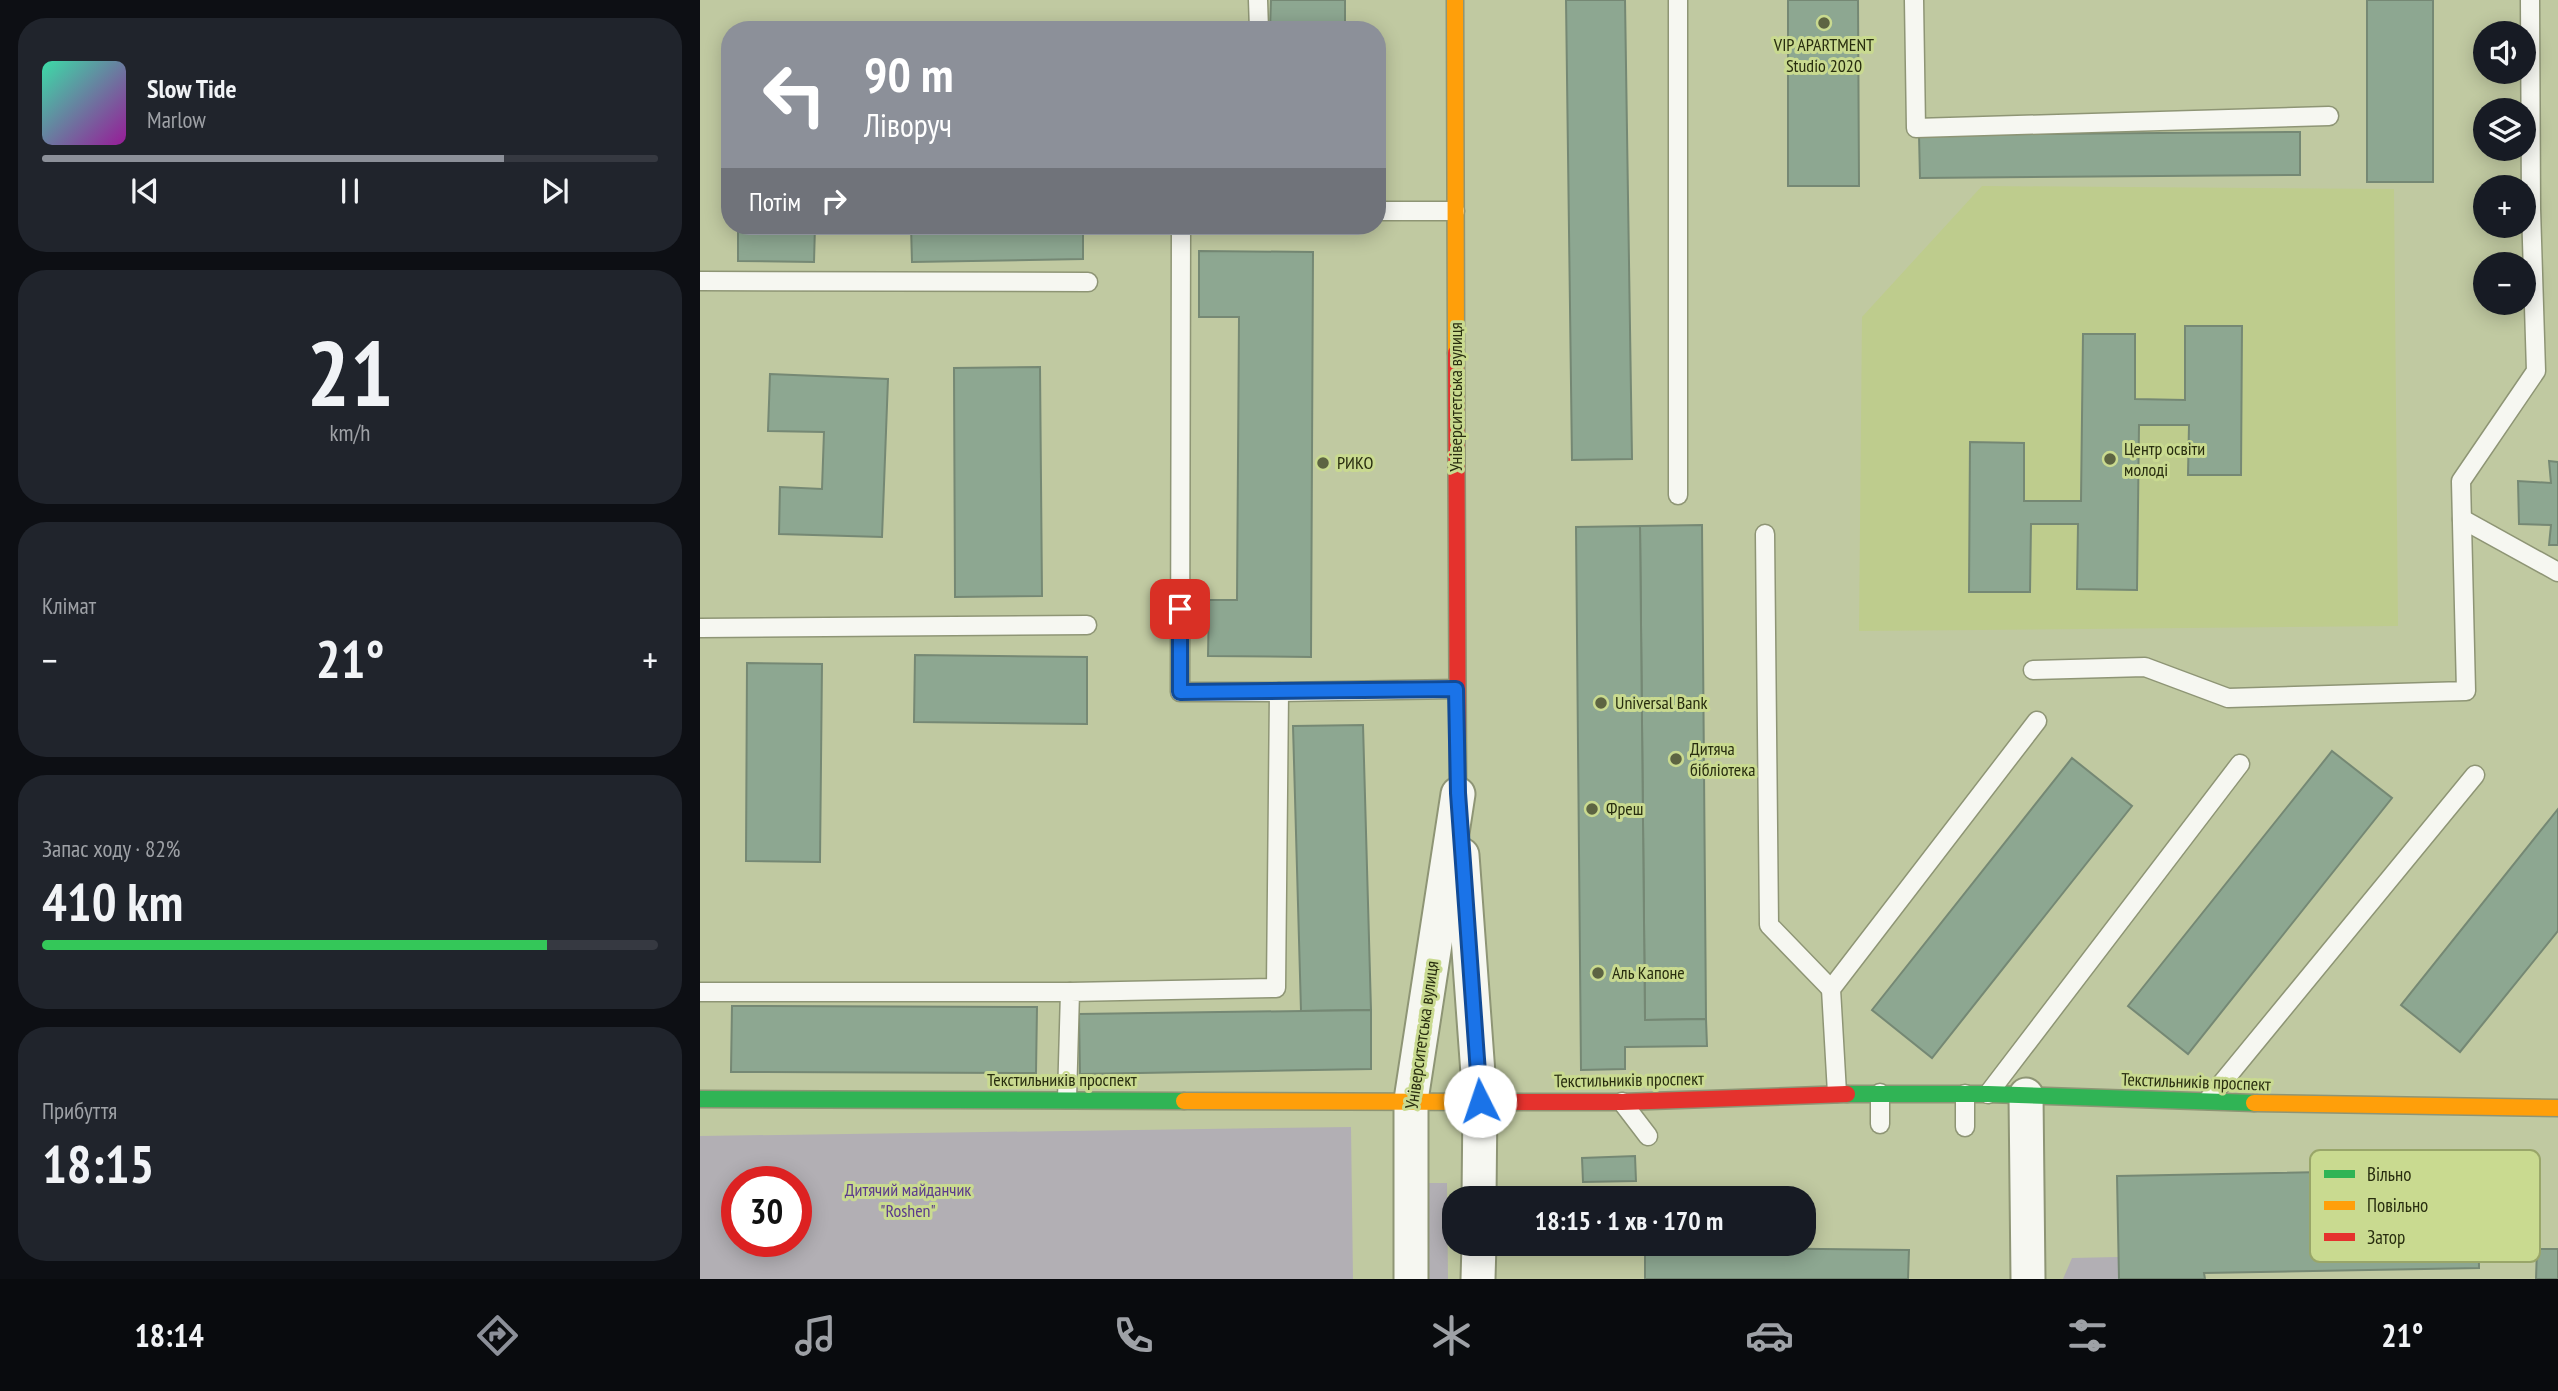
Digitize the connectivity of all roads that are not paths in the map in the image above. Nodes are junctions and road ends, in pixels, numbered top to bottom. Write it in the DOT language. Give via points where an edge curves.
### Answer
graph roads {
  1 [pos="1258,0"];
  2 [pos="1455,0"];
  3 [pos="1678,0"];
  4 [pos="1914,0"];
  5 [pos="2530,0"];
  6 [pos="1259,21"];
  7 [pos="2329,116"];
  8 [pos="1386,211"];
  9 [pos="1455,211"];
  10 [pos="1181,235"];
  11 [pos="700,281"];
  12 [pos="1088,282"];
  13 [pos="1678,495"];
  14 [pos="2462,519"];
  15 [pos="1765,534"];
  16 [pos="2558,572"];
  17 [pos="1087,625"];
  18 [pos="700,628"];
  19 [pos="2033,670"];
  20 [pos="1456,689"];
  21 [pos="1279,692"];
  22 [pos="2037,721"];
  23 [pos="2240,764"];
  24 [pos="2475,775"];
  25 [pos="1458,793"];
  26 [pos="1831,989"];
  27 [pos="700,992"];
  28 [pos="1070,992"];
  29 [pos="1837,1093"];
  30 [pos="1880,1093"];
  31 [pos="1965,1094"];
  32 [pos="1988,1094"];
  33 [pos="2026,1096"];
  34 [pos="700,1099"];
  35 [pos="1067,1099"];
  36 [pos="1411,1100"];
  37 [pos="1480,1101"];
  38 [pos="1622,1102"];
  39 [pos="2206,1102"];
  40 [pos="2558,1108"];
  41 [pos="1880,1124"];
  42 [pos="1965,1127"];
  43 [pos="1648,1136"];
  44 [pos="1479,1186"];
  45 [pos="1479,1256"];
  46 [pos="1411,1279"];
  47 [pos="1478,1279"];
  48 [pos="2028,1279"];
  1 -- 6 [label="lane"];
  2 -- 9 [label="street, Університетська вулиця"];
  3 -- 13 [label="lane"];
  4 -- 7 [label="lane" via="1916,128"];
  5 -- 14 [label="lane" via="2536,371 2460,481"];
  8 -- 9 [label="lane"];
  9 -- 20 [label="street, Університетська вулиця"];
  10 -- 21 [label="lane" via="1180,692"];
  11 -- 12 [label="lane"];
  14 -- 16 [label="lane"];
  14 -- 19 [label="lane" via="2466,691 2228,698 2145,667"];
  15 -- 26 [label="lane" via="1769,925"];
  17 -- 18 [label="lane"];
  20 -- 21 [label="lane"];
  20 -- 25 [label="street, Університетська вулиця"];
  21 -- 28 [label="lane" via="1276,988"];
  22 -- 26 [label="lane"];
  23 -- 32 [label="lane"];
  24 -- 39 [label="lane"];
  25 -- 36 [label="street, Університетська вулиця"];
  25 -- 37 [label="street, Університетська вулиця"];
  26 -- 29 [label="lane"];
  27 -- 28 [label="lane"];
  28 -- 35 [label="lane"];
  29 -- 30 [label="street, Текстильників проспект"];
  29 -- 38 [label="street, Текстильників проспект"];
  30 -- 31 [label="street, Текстильників проспект"];
  30 -- 41 [label="lane"];
  31 -- 32 [label="street, Текстильників проспект"];
  31 -- 42 [label="lane"];
  32 -- 33 [label="street, Текстильників проспект"];
  33 -- 39 [label="street, Текстильників проспект"];
  33 -- 48 [label="street"];
  34 -- 35 [label="street, Текстильників проспект"];
  35 -- 36 [label="street, Текстильників проспект"];
  36 -- 37 [label="street, Текстильників проспект"];
  36 -- 46 [label="street, Університетська вулиця"];
  37 -- 38 [label="street, Текстильників проспект"];
  37 -- 44 [label="street, Університетська вулиця"];
  38 -- 43 [label="lane"];
  39 -- 40 [label="street, Текстильників проспект"];
  45 -- 47 [label="street"];
}
